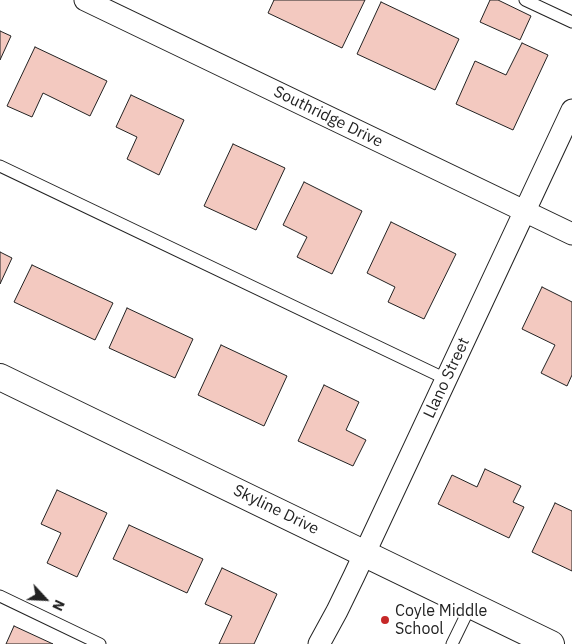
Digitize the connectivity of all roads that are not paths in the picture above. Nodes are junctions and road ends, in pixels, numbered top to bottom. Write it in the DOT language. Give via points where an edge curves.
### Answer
graph roads {
  1 [pos="85,0"];
  2 [pos="525,0"];
  3 [pos="572,22"];
  4 [pos="572,110"];
  5 [pos="0,166"];
  6 [pos="524,212"];
  7 [pos="572,234"];
  8 [pos="0,377"];
  9 [pos="446,379"];
  10 [pos="365,553"];
  11 [pos="0,596"];
  12 [pos="471,605"];
  13 [pos="535,641"];
  14 [pos="100,644"];
  15 [pos="319,644"];
  16 [pos="452,644"];
  1 -- 6 [label="street, Southridge Drive"];
  2 -- 3 [label="lane"];
  4 -- 6 [label="street, Llano Street"];
  5 -- 9 [label="lane"];
  6 -- 7 [label="street, Southridge Drive"];
  6 -- 9 [label="street, Llano Street"];
  8 -- 10 [label="street, Skyline Drive"];
  9 -- 10 [label="street, Llano Street"];
  10 -- 12 [label="street, Skyline Drive"];
  10 -- 15 [label="street, Llano Street"];
  11 -- 14 [label="lane"];
  12 -- 13 [label="street, Skyline Drive"];
  12 -- 16 [label="lane"];
}
